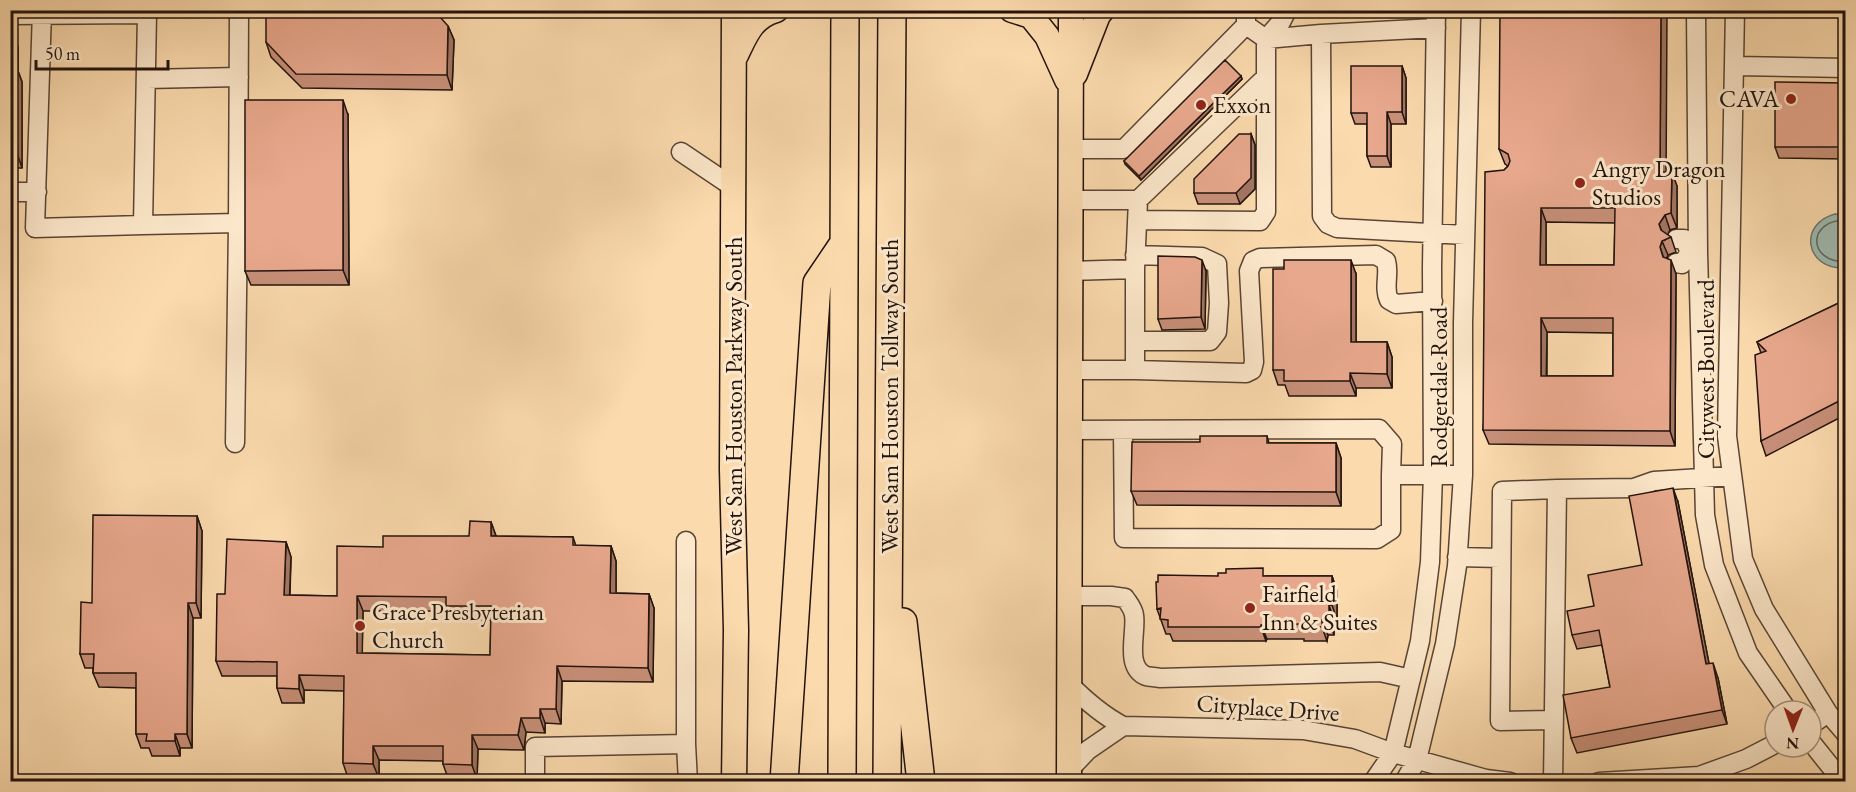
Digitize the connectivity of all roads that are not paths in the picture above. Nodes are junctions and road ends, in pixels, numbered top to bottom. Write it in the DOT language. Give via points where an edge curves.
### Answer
graph roads {
  1 [pos="239,10"];
  2 [pos="734,10"];
  3 [pos="776,10"];
  4 [pos="845,10"];
  5 [pos="892,10"];
  6 [pos="1012,10"];
  7 [pos="1071,10"];
  8 [pos="1102,10"];
  9 [pos="1287,10"];
  10 [pos="1471,10"];
  11 [pos="1696,10"];
  12 [pos="1735,10"];
  13 [pos="147,12"];
  14 [pos="42,13"];
  15 [pos="10,15"];
  16 [pos="1246,18"];
  17 [pos="1436,19"];
  18 [pos="1321,34"];
  19 [pos="1266,39"];
  20 [pos="734,60"];
  21 [pos="1735,66"];
  22 [pos="1845,68"];
  23 [pos="239,77"];
  24 [pos="1266,77"];
  25 [pos="146,78"];
  26 [pos="1070,88"];
  27 [pos="1070,148"];
  28 [pos="681,152"];
  29 [pos="1467,176"];
  30 [pos="1486,176"];
  31 [pos="733,187"];
  32 [pos="10,192"];
  33 [pos="37,192"];
  34 [pos="1070,200"];
  35 [pos="1138,200"];
  36 [pos="1137,220"];
  37 [pos="238,223"];
  38 [pos="143,225"];
  39 [pos="1433,234"];
  40 [pos="1465,235"];
  41 [pos="1676,239"];
  42 [pos="844,243"];
  43 [pos="1688,256"];
  44 [pos="1135,262"];
  45 [pos="1070,271"];
  46 [pos="1432,301"];
  47 [pos="1135,341"];
  48 [pos="1070,370"];
  49 [pos="1135,370"];
  50 [pos="1070,430"];
  51 [pos="1123,430"];
  52 [pos="235,443"];
  53 [pos="1433,474"];
  54 [pos="1391,475"];
  55 [pos="1463,475"];
  56 [pos="1732,476"];
  57 [pos="1703,479"];
  58 [pos="1557,489"];
  59 [pos="889,498"];
  60 [pos="686,541"];
  61 [pos="1457,557"];
  62 [pos="1501,558"];
  63 [pos="1070,596"];
  64 [pos="1411,679"];
  65 [pos="1069,684"];
  66 [pos="1780,699"];
  67 [pos="1828,713"];
  68 [pos="1823,716"];
  69 [pos="1554,720"];
  70 [pos="1124,726"];
  71 [pos="1845,734"];
  72 [pos="686,744"];
  73 [pos="1763,750"];
  74 [pos="1393,753"];
  75 [pos="1823,757"];
  76 [pos="1417,760"];
  77 [pos="1069,776"];
  78 [pos="535,782"];
  79 [pos="688,782"];
  80 [pos="734,782"];
  81 [pos="784,782"];
  82 [pos="842,782"];
  83 [pos="887,782"];
  84 [pos="921,782"];
  85 [pos="1373,782"];
  86 [pos="1404,782"];
  87 [pos="1510,782"];
  88 [pos="1553,782"];
  89 [pos="1599,782"];
  90 [pos="1843,782"];
  1 -- 23 [label="street"];
  2 -- 20 [label="main road, West Sam Houston Parkway South"];
  3 -- 20 [label="main road" via="763,14 747,31"];
  4 -- 42 [label="highway, West Sam Houston Tollway South"];
  5 -- 59 [label="highway, West Sam Houston Tollway South"];
  6 -- 26 [label="main road" via="1031,16 1047,36"];
  7 -- 26 [label="main road"];
  8 -- 26 [label="main road"];
  9 -- 19 [label="street"];
  10 -- 29 [label="street, Rodgerdale Road"];
  11 -- 43 [label="street, Citywest Boulevard"];
  12 -- 21 [label="street, Citywest Boulevard"];
  13 -- 14 [label="street"];
  13 -- 25 [label="street"];
  14 -- 15 [label="street"];
  14 -- 33 [label="street"];
  16 -- 19 [label="street"];
  16 -- 27 [label="street" via="1124,149"];
  17 -- 18 [label="street"];
  17 -- 39 [label="street, Rodgerdale Road"];
  18 -- 19 [label="street"];
  18 -- 39 [label="street" via="1322,216 1328,225 1337,228"];
  19 -- 24 [label="street"];
  20 -- 31 [label="main road, West Sam Houston Parkway South"];
  21 -- 22 [label="street"];
  21 -- 56 [label="street, Citywest Boulevard" via="1727,436"];
  23 -- 25 [label="street"];
  23 -- 37 [label="street"];
  24 -- 35 [label="street"];
  24 -- 36 [label="street" via="1264,218"];
  25 -- 38 [label="street"];
  26 -- 27 [label="main road"];
  27 -- 34 [label="main road"];
  28 -- 31 [label="street"];
  29 -- 30 [label="street"];
  29 -- 40 [label="street, Rodgerdale Road"];
  31 -- 80 [label="main road, West Sam Houston Parkway South"];
  32 -- 33 [label="street"];
  33 -- 38 [label="street" via="35,228"];
  34 -- 35 [label="street"];
  34 -- 45 [label="main road"];
  35 -- 36 [label="street"];
  36 -- 44 [label="street"];
  37 -- 38 [label="street"];
  37 -- 52 [label="street"];
  39 -- 40 [label="street"];
  39 -- 46 [label="street, Rodgerdale Road"];
  40 -- 55 [label="street, Rodgerdale Road"];
  41 -- 43 [label="street" via="1684,239"];
  42 -- 81 [label="highway" via="817,283"];
  42 -- 82 [label="highway, West Sam Houston Tollway South"];
  43 -- 57 [label="street, Citywest Boulevard"];
  44 -- 45 [label="street"];
  44 -- 47 [label="street"];
  44 -- 47 [label="street" via="1202,256 1217,264 1219,303 1217,332 1210,341"];
  45 -- 48 [label="main road"];
  46 -- 49 [label="street" via="1396,304 1389,300 1388,267 1376,255 1260,258 1252,261 1249,272 1252,370"];
  46 -- 53 [label="street, Rodgerdale Road"];
  47 -- 49 [label="street"];
  48 -- 49 [label="street"];
  48 -- 50 [label="main road"];
  50 -- 51 [label="street"];
  50 -- 63 [label="main road"];
  51 -- 54 [label="street" via="1379,429 1392,444"];
  51 -- 54 [label="street" via="1124,538 1377,539 1391,530"];
  53 -- 54 [label="street"];
  53 -- 55 [label="street"];
  53 -- 64 [label="street, Rodgerdale Road" via="1430,562"];
  55 -- 61 [label="street, Rodgerdale Road"];
  56 -- 57 [label="street"];
  56 -- 67 [label="street, Citywest Boulevard" via="1743,559 1764,609"];
  57 -- 58 [label="street" via="1654,481 1635,488"];
  57 -- 66 [label="street, Citywest Boulevard" via="1714,565 1748,653"];
  58 -- 62 [label="street" via="1502,491"];
  58 -- 69 [label="street"];
  59 -- 83 [label="highway, West Sam Houston Tollway South"];
  59 -- 84 [label="highway"];
  60 -- 72 [label="street"];
  61 -- 62 [label="street"];
  61 -- 76 [label="street, Rodgerdale Road" via="1445,644"];
  62 -- 69 [label="street" via="1500,721"];
  63 -- 64 [label="street" via="1125,598 1135,616 1135,663 1146,676 1380,672"];
  63 -- 65 [label="main road"];
  64 -- 74 [label="street, Rodgerdale Road"];
  65 -- 70 [label="street, Cityplace Drive" via="1088,704"];
  65 -- 77 [label="main road"];
  67 -- 68 [label="street"];
  67 -- 71 [label="street, Citywest Boulevard"];
  69 -- 88 [label="street"];
  70 -- 74 [label="street, Cityplace Drive" via="1303,730 1355,739"];
  70 -- 77 [label="street" via="1088,750"];
  72 -- 78 [label="street" via="535,747"];
  72 -- 79 [label="street"];
  73 -- 89 [label="street" via="1699,776"];
  74 -- 76 [label="street, Cityplace Drive"];
  74 -- 85 [label="street"];
  75 -- 90 [label="street"];
  76 -- 86 [label="street, Rodgerdale Road"];
  76 -- 87 [label="street, Cityplace Drive"];
}
